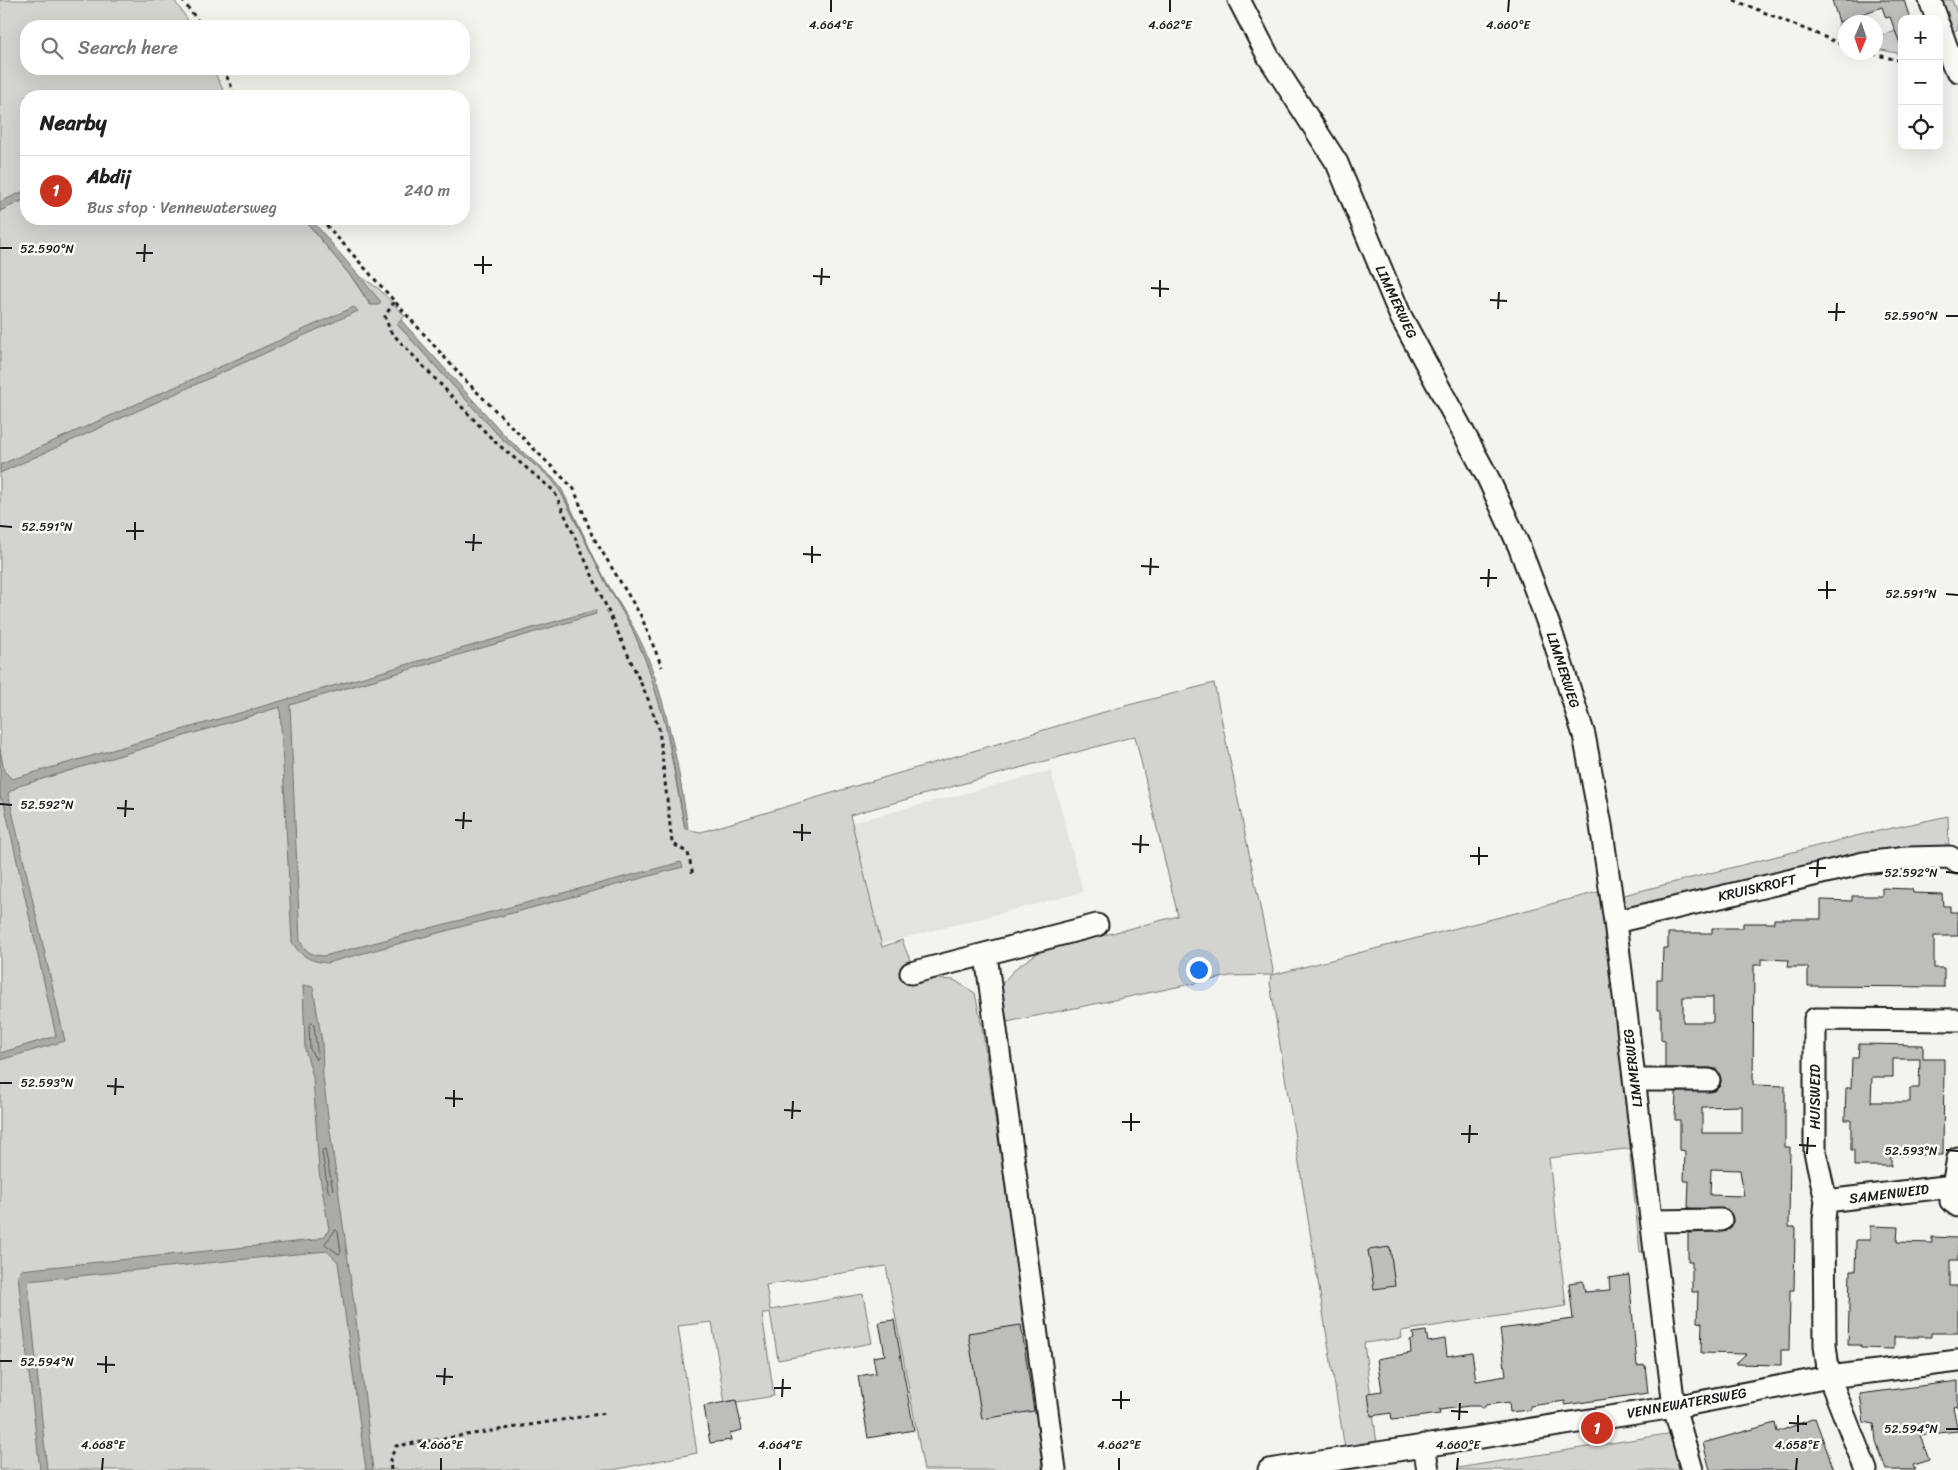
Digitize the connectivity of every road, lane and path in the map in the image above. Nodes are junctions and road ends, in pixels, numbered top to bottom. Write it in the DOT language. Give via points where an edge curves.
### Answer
graph roads {
  1 [pos="182,0"];
  2 [pos="1239,0"];
  3 [pos="1734,0"];
  4 [pos="1930,0"];
  5 [pos="1936,15"];
  6 [pos="197,20"];
  7 [pos="1943,37"];
  8 [pos="1838,43"];
  9 [pos="1883,56"];
  10 [pos="1898,60"];
  11 [pos="1958,71"];
  12 [pos="226,75"];
  13 [pos="233,90"];
  14 [pos="326,225"];
  15 [pos="394,302"];
  16 [pos="662,667"];
  17 [pos="1958,863"];
  18 [pos="693,875"];
  19 [pos="1615,922"];
  20 [pos="1097,925"];
  21 [pos="986,955"];
  22 [pos="911,973"];
  23 [pos="1958,1020"];
  24 [pos="1635,1080"];
  25 [pos="1709,1080"];
  26 [pos="1958,1158"];
  27 [pos="1956,1196"];
  28 [pos="1826,1201"];
  29 [pos="1721,1220"];
  30 [pos="1652,1222"];
  31 [pos="1958,1361"];
  32 [pos="1829,1377"];
  33 [pos="1674,1407"];
  34 [pos="606,1412"];
  35 [pos="1424,1445"];
  36 [pos="391,1470"];
  37 [pos="1054,1470"];
  38 [pos="1269,1470"];
  39 [pos="1428,1470"];
  40 [pos="1692,1470"];
  41 [pos="1866,1470"];
  1 -- 6 [label="path"];
  2 -- 19 [label="street, LIMMERWEG" via="1268,56 1337,163 1401,317 1488,478 1519,546 1551,631 1584,735"];
  3 -- 8 [label="path"];
  4 -- 5 [label="street"];
  7 -- 11 [label="street"];
  9 -- 10 [label="path"];
  12 -- 13 [label="path"];
  14 -- 15 [label="path"];
  15 -- 16 [label="path" via="514,431 574,489 592,535 641,616"];
  15 -- 18 [label="path" via="385,316 390,331 494,441 554,491 659,729 672,843 688,853"];
  17 -- 19 [label="street, KRUISKROFT" via="1950,858 1907,858 1864,863"];
  19 -- 24 [label="street, LIMMERWEG"];
  20 -- 21 [label="street"];
  21 -- 22 [label="street"];
  21 -- 37 [label="street"];
  23 -- 28 [label="street, HUISWEID" via="1815,1018 1815,1152"];
  24 -- 25 [label="street"];
  24 -- 30 [label="street, LIMMERWEG"];
  26 -- 27 [label="street, SAMENWEID"];
  27 -- 28 [label="street, SAMENWEID"];
  28 -- 32 [label="street, HUISWEID" via="1825,1346"];
  29 -- 30 [label="street"];
  30 -- 33 [label="street, LIMMERWEG"];
  31 -- 32 [label="street, VENNEWATERSWEG"];
  32 -- 33 [label="street, VENNEWATERSWEG"];
  32 -- 41 [label="street, HUISWEID"];
  33 -- 35 [label="street, VENNEWATERSWEG"];
  33 -- 40 [label="street, LIMMERWEG"];
  34 -- 36 [label="path" via="396,1446 390,1460"];
  35 -- 38 [label="street, VENNEWATERSWEG"];
  35 -- 39 [label="street"];
}
